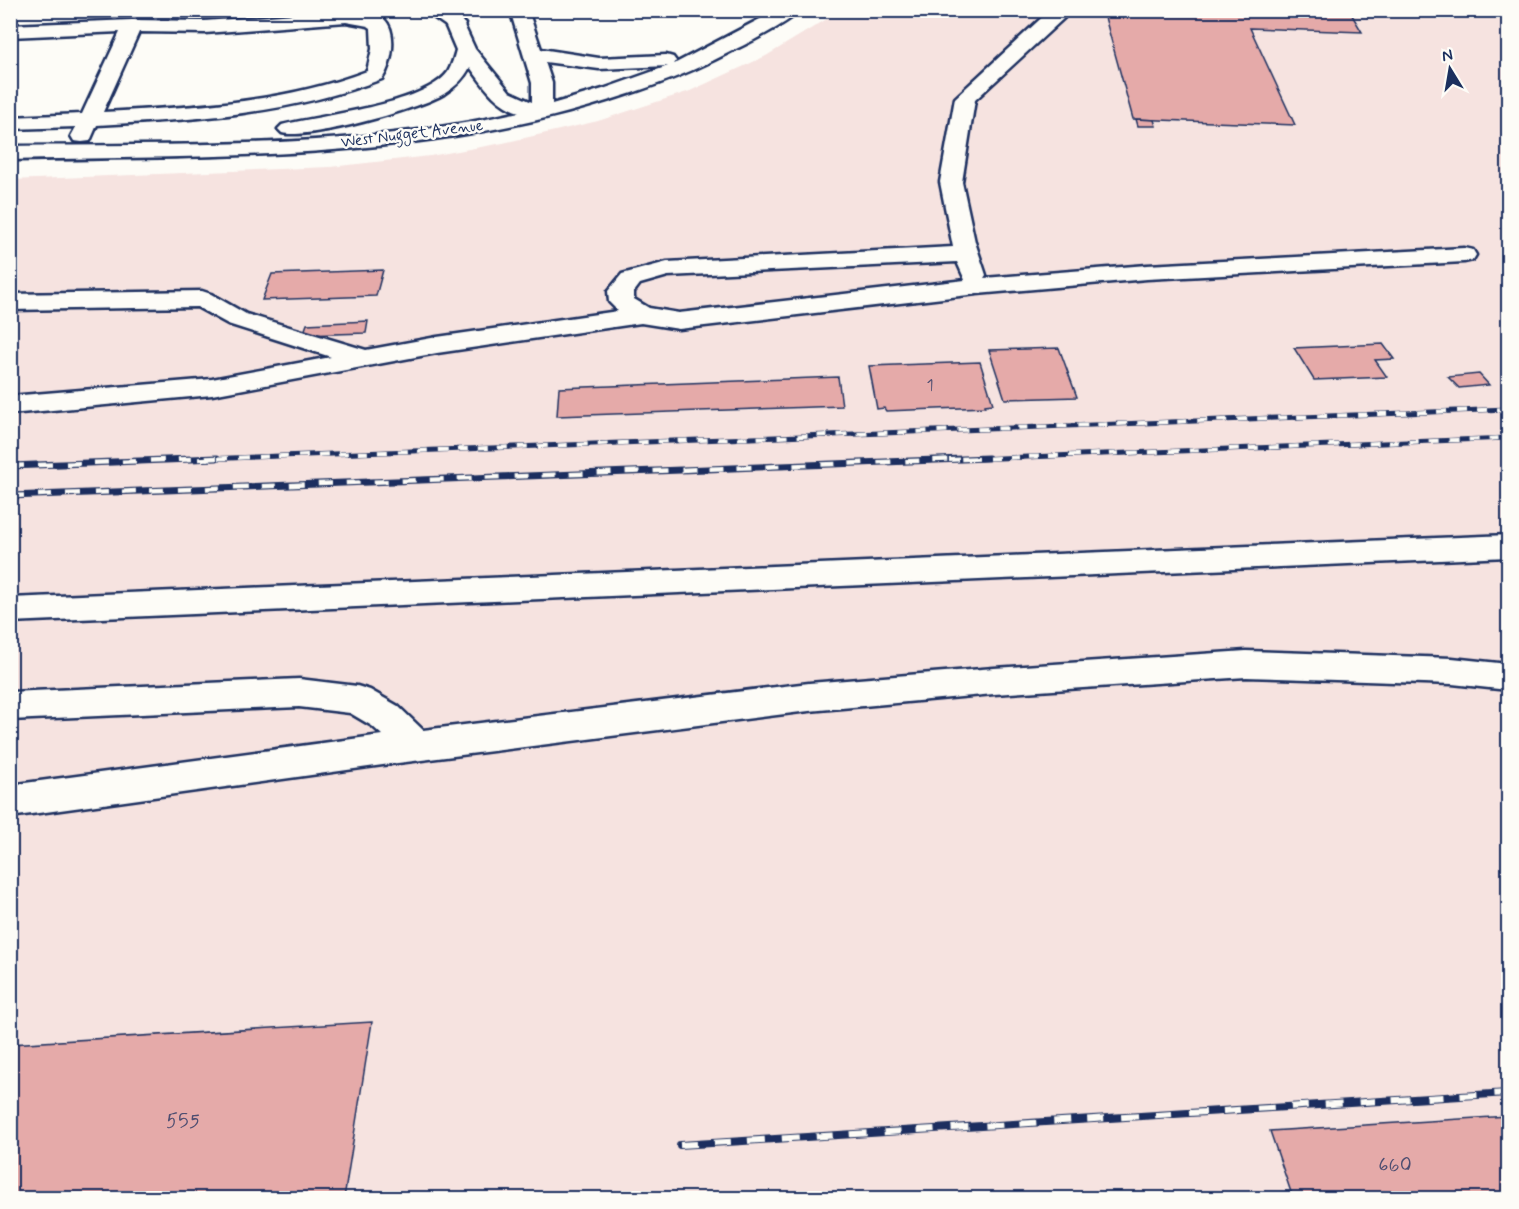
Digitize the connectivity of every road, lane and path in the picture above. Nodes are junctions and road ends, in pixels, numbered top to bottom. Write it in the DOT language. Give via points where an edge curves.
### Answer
graph roads {
  1 [pos="432,10"];
  2 [pos="519,10"];
  3 [pos="791,10"];
  4 [pos="1059,10"];
  5 [pos="452,17"];
  6 [pos="132,26"];
  7 [pos="10,31"];
  8 [pos="466,50"];
  9 [pos="533,53"];
  10 [pos="706,57"];
  11 [pos="542,112"];
  12 [pos="89,120"];
  13 [pos="10,123"];
  14 [pos="86,151"];
  15 [pos="10,153"];
  16 [pos="967,254"];
  17 [pos="1464,255"];
  18 [pos="977,286"];
  19 [pos="10,302"];
  20 [pos="642,315"];
  21 [pos="365,359"];
  22 [pos="10,405"];
  23 [pos="1509,546"];
  24 [pos="10,610"];
  25 [pos="1509,677"];
  26 [pos="10,706"];
  27 [pos="416,746"];
  28 [pos="10,801"];
  1 -- 5 [label="main road"];
  2 -- 9 [label="main road"];
  3 -- 10 [label="main road, West Nugget Avenue"];
  4 -- 16 [label="main road" via="965,98 951,182"];
  5 -- 8 [label="main road"];
  6 -- 7 [label="main road"];
  6 -- 12 [label="main road"];
  6 -- 12 [label="main road" via="205,27 346,16 368,19 381,28 380,66 375,75 338,89 268,105"];
  8 -- 11 [label="main road" via="503,96"];
  8 -- 14 [label="main road" via="460,69 440,88 364,115 262,134"];
  9 -- 10 [label="main road" via="594,65"];
  9 -- 11 [label="main road" via="542,83"];
  10 -- 11 [label="main road, West Nugget Avenue" via="628,87"];
  11 -- 14 [label="main road, West Nugget Avenue" via="410,137 336,144"];
  12 -- 13 [label="main road"];
  12 -- 14 [label="main road"];
  14 -- 15 [label="main road, West Nugget Avenue"];
  16 -- 18 [label="main road"];
  16 -- 20 [label="main road" via="667,269 631,279 621,291 622,302"];
  17 -- 18 [label="main road" via="1147,272"];
  18 -- 20 [label="main road" via="679,321"];
  19 -- 21 [label="main road" via="202,299 237,319"];
  20 -- 21 [label="main road"];
  21 -- 22 [label="main road" via="212,387"];
  23 -- 24 [label="main road"];
  25 -- 27 [label="main road" via="1452,671 1246,664 1145,670 809,697"];
  26 -- 27 [label="main road" via="299,693 357,700 385,716"];
  27 -- 28 [label="main road"];
}
